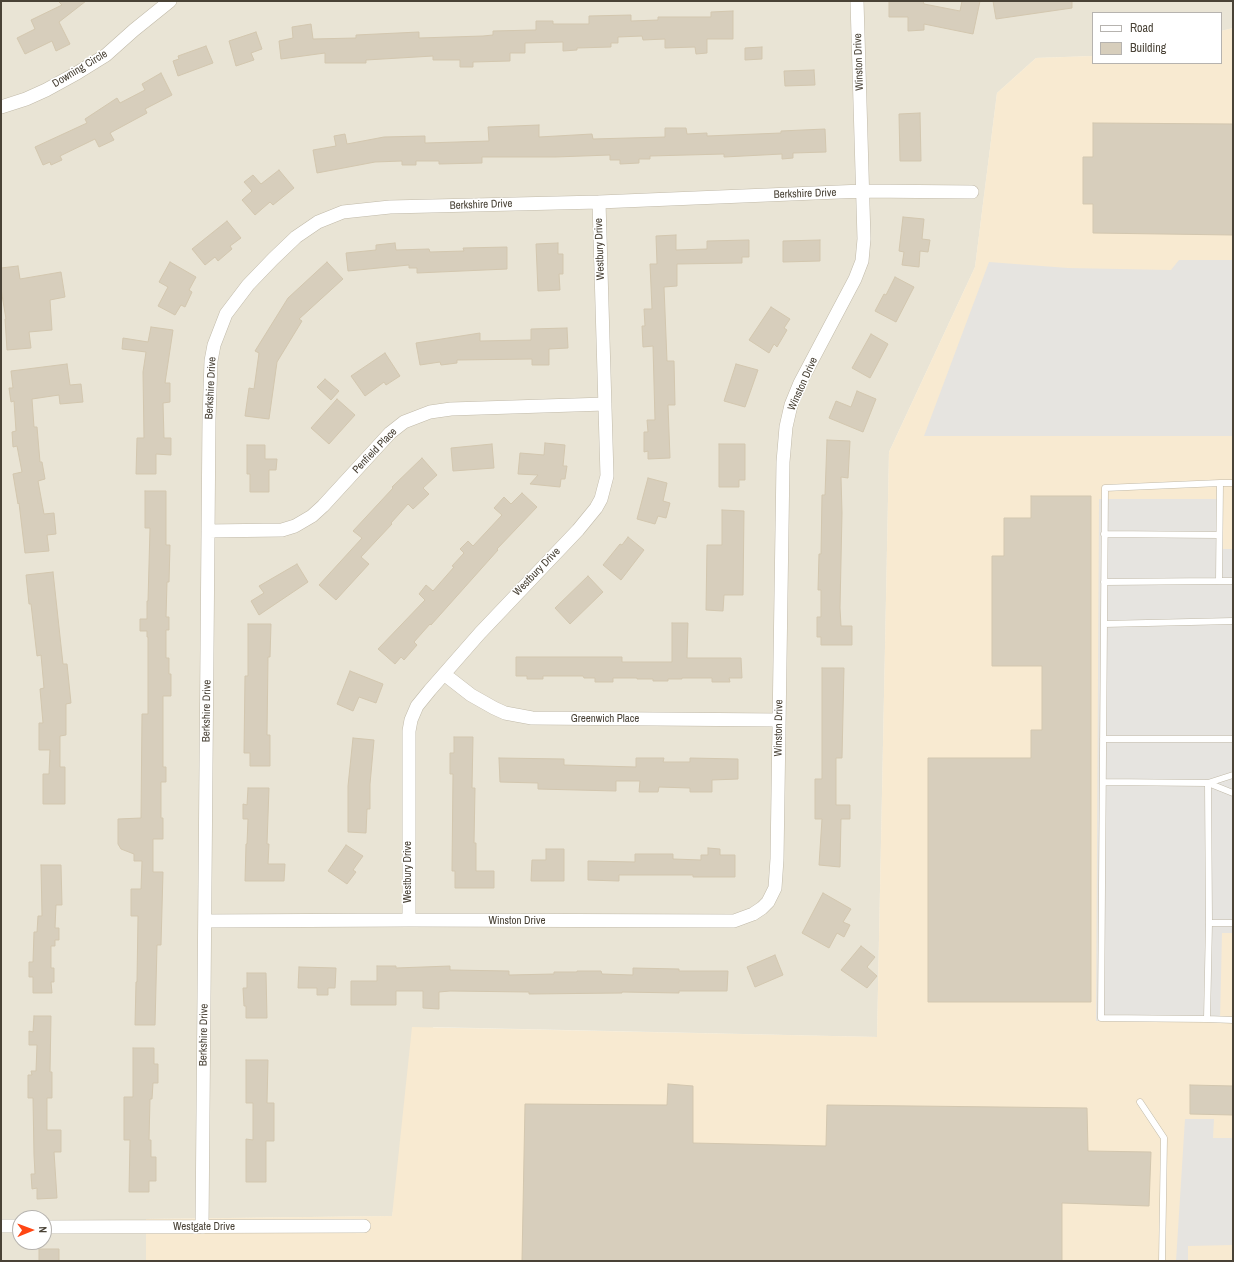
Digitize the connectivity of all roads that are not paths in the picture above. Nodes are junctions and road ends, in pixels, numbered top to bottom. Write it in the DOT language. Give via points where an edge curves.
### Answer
graph roads {
  1 [pos="170,1"];
  2 [pos="857,1"];
  3 [pos="1,107"];
  4 [pos="863,191"];
  5 [pos="972,192"];
  6 [pos="599,202"];
  7 [pos="605,404"];
  8 [pos="1220,483"];
  9 [pos="1233,483"];
  10 [pos="208,531"];
  11 [pos="1104,534"];
  12 [pos="1219,535"];
  13 [pos="1219,581"];
  14 [pos="1104,582"];
  15 [pos="1233,582"];
  16 [pos="1233,621"];
  17 [pos="1104,624"];
  18 [pos="444,674"];
  19 [pos="778,720"];
  20 [pos="1103,739"];
  21 [pos="1233,739"];
  22 [pos="1233,774"];
  23 [pos="1103,782"];
  24 [pos="1208,783"];
  25 [pos="1233,793"];
  26 [pos="409,920"];
  27 [pos="205,921"];
  28 [pos="1209,923"];
  29 [pos="1233,923"];
  30 [pos="1207,1019"];
  31 [pos="1233,1020"];
  32 [pos="1140,1102"];
  33 [pos="1,1226"];
  34 [pos="12,1226"];
  35 [pos="52,1226"];
  36 [pos="364,1226"];
  37 [pos="202,1227"];
  38 [pos="1162,1261"];
  1 -- 3 [label="street, Downing Circle" via="106,55 46,90"];
  2 -- 4 [label="street, Winston Drive"];
  4 -- 5 [label="street, Berkshire Drive"];
  4 -- 6 [label="street, Berkshire Drive"];
  4 -- 19 [label="street, Winston Drive" via="862,261 800,383 786,427 783,462"];
  6 -- 7 [label="street, Westbury Drive"];
  6 -- 10 [label="street, Berkshire Drive" via="390,208 343,212 318,222 296,237 248,285 226,314 214,345 209,418"];
  7 -- 10 [label="street, Penfield Place" via="451,409 430,412 404,422 390,433 323,506 295,526 282,530"];
  7 -- 18 [label="street, Westbury Drive" via="607,476 596,508"];
  8 -- 9 [label="lane"];
  8 -- 11 [label="lane" via="1104,488"];
  8 -- 12 [label="lane"];
  10 -- 27 [label="street, Berkshire Drive"];
  11 -- 12 [label="lane"];
  11 -- 14 [label="lane"];
  12 -- 13 [label="lane"];
  13 -- 14 [label="lane"];
  13 -- 15 [label="lane"];
  14 -- 17 [label="lane"];
  16 -- 17 [label="lane"];
  17 -- 20 [label="lane"];
  18 -- 19 [label="street, Greenwich Place" via="470,695 494,708 505,713 532,718"];
  18 -- 26 [label="street, Westbury Drive" via="418,706 409,731"];
  19 -- 26 [label="street, Winston Drive" via="775,888 768,902 753,914 734,921"];
  20 -- 21 [label="lane"];
  20 -- 23 [label="lane"];
  22 -- 24 [label="lane"];
  23 -- 24 [label="lane"];
  23 -- 30 [label="lane" via="1101,1018"];
  24 -- 25 [label="lane"];
  24 -- 28 [label="lane"];
  26 -- 27 [label="street, Winston Drive"];
  27 -- 37 [label="street, Berkshire Drive"];
  28 -- 29 [label="lane"];
  28 -- 30 [label="lane"];
  30 -- 31 [label="lane"];
  32 -- 38 [label="lane" via="1164,1138"];
  33 -- 34 [label="street"];
  35 -- 37 [label="street, Westgate Drive"];
  36 -- 37 [label="street, Westgate Drive"];
}
